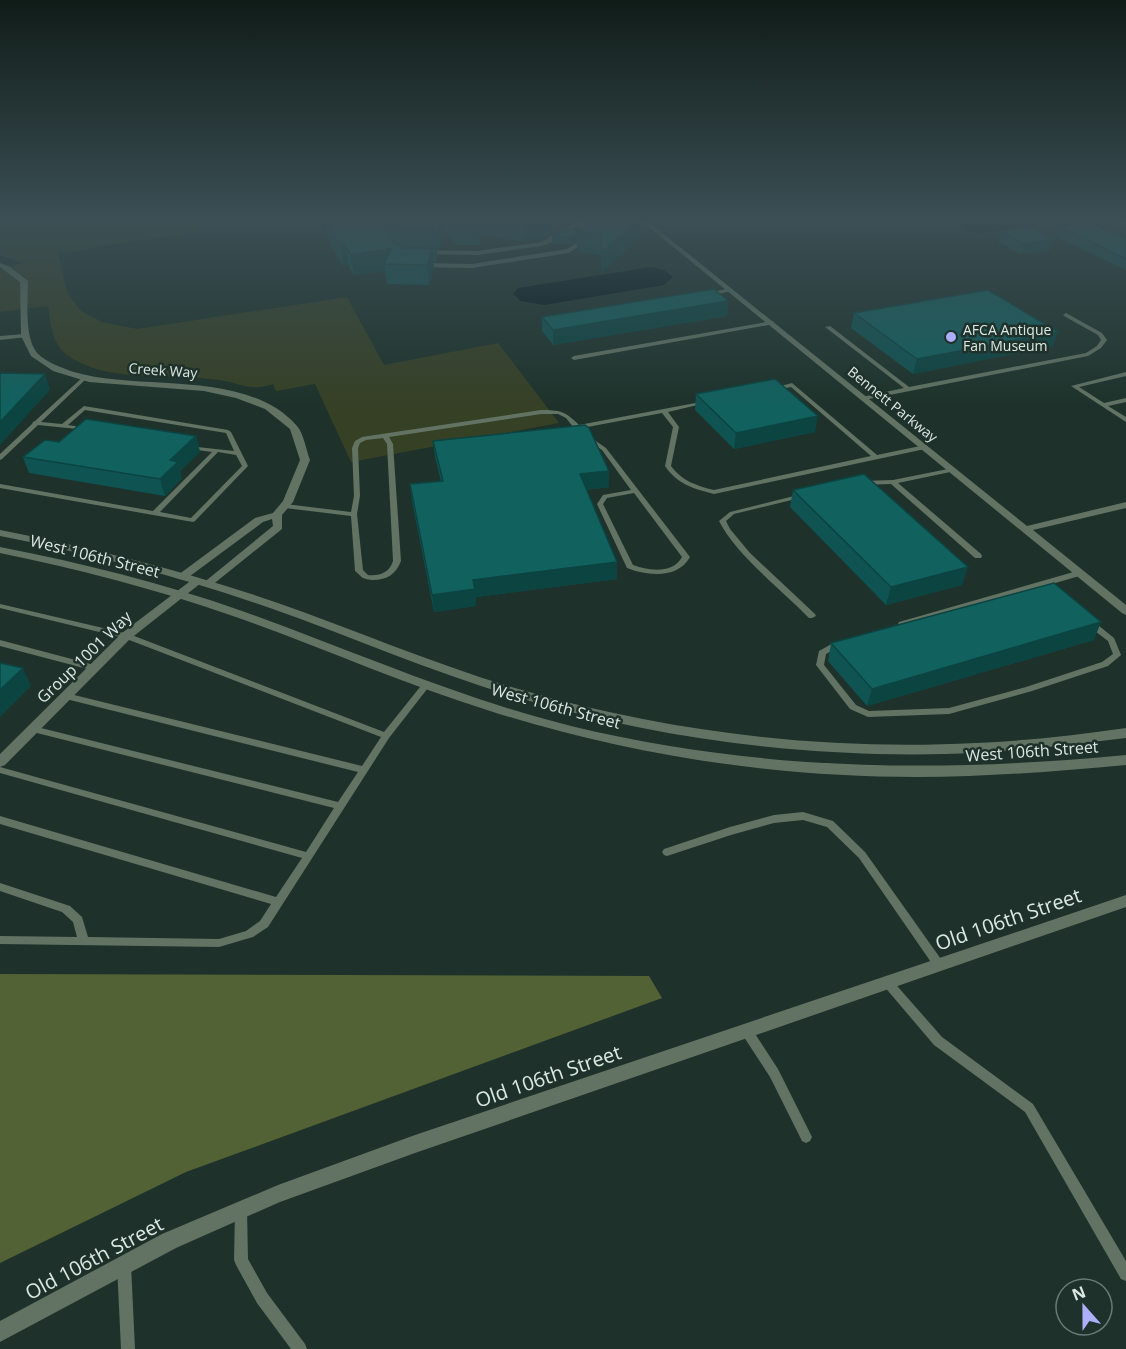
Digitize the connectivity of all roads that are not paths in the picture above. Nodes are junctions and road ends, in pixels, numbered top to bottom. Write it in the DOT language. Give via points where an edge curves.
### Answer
graph roads {
  1 [pos="24,282"];
  2 [pos="720,282"];
  3 [pos="730,290"];
  4 [pos="695,296"];
  5 [pos="1066,315"];
  6 [pos="772,323"];
  7 [pos="828,327"];
  8 [pos="25,336"];
  9 [pos="0,338"];
  10 [pos="573,358"];
  11 [pos="1126,374"];
  12 [pos="84,378"];
  13 [pos="770,389"];
  14 [pos="908,389"];
  15 [pos="864,398"];
  16 [pos="1126,400"];
  17 [pos="709,401"];
  18 [pos="1104,405"];
  19 [pos="664,411"];
  20 [pos="1126,420"];
  21 [pos="35,423"];
  22 [pos="63,426"];
  23 [pos="576,427"];
  24 [pos="564,428"];
  25 [pos="99,432"];
  26 [pos="385,436"];
  27 [pos="181,445"];
  28 [pos="925,447"];
  29 [pos="216,451"];
  30 [pos="238,453"];
  31 [pos="876,456"];
  32 [pos="0,458"];
  33 [pos="953,470"];
  34 [pos="893,482"];
  35 [pos="857,484"];
  36 [pos="0,486"];
  37 [pos="636,491"];
  38 [pos="811,494"];
  39 [pos="1126,505"];
  40 [pos="285,506"];
  41 [pos="155,513"];
  42 [pos="354,514"];
  43 [pos="277,515"];
  44 [pos="1026,529"];
  45 [pos="0,533"];
  46 [pos="0,550"];
  47 [pos="978,556"];
  48 [pos="1080,573"];
  49 [pos="182,577"];
  50 [pos="202,583"];
  51 [pos="1041,585"];
  52 [pos="1050,591"];
  53 [pos="178,595"];
  54 [pos="0,606"];
  55 [pos="1126,610"];
  56 [pos="812,616"];
  57 [pos="1085,619"];
  58 [pos="891,627"];
  59 [pos="126,636"];
  60 [pos="845,640"];
  61 [pos="0,643"];
  62 [pos="94,668"];
  63 [pos="427,684"];
  64 [pos="66,696"];
  65 [pos="33,729"];
  66 [pos="1126,734"];
  67 [pos="386,736"];
  68 [pos="1126,760"];
  69 [pos="0,762"];
  70 [pos="0,770"];
  71 [pos="364,770"];
  72 [pos="340,806"];
  73 [pos="0,820"];
  74 [pos="667,852"];
  75 [pos="308,856"];
  76 [pos="0,887"];
  77 [pos="1126,901"];
  78 [pos="278,902"];
  79 [pos="0,940"];
  80 [pos="84,942"];
  81 [pos="939,965"];
  82 [pos="887,982"];
  83 [pos="746,1030"];
  84 [pos="806,1137"];
  85 [pos="241,1210"];
  86 [pos="124,1264"];
  87 [pos="1126,1274"];
  88 [pos="0,1332"];
  89 [pos="128,1349"];
  90 [pos="300,1349"];
  1 -- 8 [label="street"];
  2 -- 3 [label="street, Bennett Parkway"];
  3 -- 4 [label="lane"];
  3 -- 6 [label="street, Bennett Parkway"];
  5 -- 14 [label="lane" via="1100,334 1104,340 1099,347 1088,354"];
  6 -- 10 [label="lane"];
  6 -- 15 [label="street, Bennett Parkway"];
  7 -- 14 [label="lane"];
  8 -- 9 [label="lane"];
  8 -- 12 [label="street, Creek Way" via="34,354 56,369"];
  11 -- 18 [label="lane" via="1074,386"];
  12 -- 21 [label="lane"];
  12 -- 40 [label="street, Creek Way" via="204,388 268,407 294,428 305,460"];
  13 -- 31 [label="lane" via="792,385"];
  14 -- 15 [label="lane"];
  15 -- 28 [label="street, Bennett Parkway"];
  16 -- 18 [label="lane"];
  17 -- 19 [label="lane"];
  18 -- 20 [label="lane"];
  19 -- 23 [label="lane"];
  19 -- 31 [label="lane" via="676,427 668,466 673,475 684,483 714,492"];
  21 -- 22 [label="lane"];
  21 -- 32 [label="lane"];
  22 -- 25 [label="lane"];
  22 -- 30 [label="lane" via="84,408 228,432"];
  23 -- 24 [label="lane"];
  23 -- 26 [label="lane" via="559,412 541,412"];
  23 -- 37 [label="lane" via="604,449"];
  26 -- 42 [label="lane" via="357,442"];
  26 -- 42 [label="lane" via="390,444 397,561 395,570 387,576 366,577 359,571"];
  27 -- 29 [label="lane"];
  28 -- 31 [label="lane"];
  28 -- 33 [label="street, Bennett Parkway"];
  29 -- 30 [label="lane"];
  29 -- 41 [label="lane"];
  30 -- 41 [label="lane" via="245,466 193,520"];
  33 -- 34 [label="lane"];
  33 -- 44 [label="street, Bennett Parkway"];
  34 -- 35 [label="lane"];
  34 -- 47 [label="lane"];
  36 -- 41 [label="lane"];
  37 -- 37 [label="lane" via="686,558 678,568 651,573 630,566 600,504 606,496"];
  38 -- 56 [label="lane" via="732,513 723,521 727,532"];
  39 -- 44 [label="street"];
  40 -- 42 [label="lane"];
  40 -- 43 [label="street, Creek Way"];
  43 -- 49 [label="street, Creek Way" via="259,520"];
  43 -- 50 [label="street, Creek Way" via="278,527"];
  44 -- 48 [label="street, Bennett Parkway"];
  45 -- 49 [label="street, West 106th Street" via="80,549"];
  46 -- 53 [label="street, West 106th Street" via="80,567"];
  48 -- 51 [label="lane"];
  48 -- 55 [label="street, Bennett Parkway"];
  49 -- 50 [label="street, West 106th Street"];
  50 -- 53 [label="street, Group 1001 Way"];
  50 -- 66 [label="street, West 106th Street" via="491,685 606,716 681,730 781,743 885,749 1004,747"];
  51 -- 52 [label="lane"];
  51 -- 58 [label="lane"];
  53 -- 59 [label="street, Group 1001 Way"];
  53 -- 63 [label="street, West 106th Street"];
  54 -- 59 [label="lane"];
  57 -- 60 [label="lane" via="1111,640 1118,655 1106,664 949,711 868,714 853,707 820,665 822,653"];
  59 -- 62 [label="street, Group 1001 Way"];
  59 -- 67 [label="lane"];
  61 -- 62 [label="lane"];
  62 -- 64 [label="street, Group 1001 Way"];
  63 -- 67 [label="lane"];
  63 -- 68 [label="street, West 106th Street" via="502,711 614,740 819,769 1003,771"];
  64 -- 65 [label="street, Group 1001 Way"];
  64 -- 71 [label="lane"];
  65 -- 69 [label="street, Group 1001 Way"];
  65 -- 72 [label="lane"];
  67 -- 71 [label="lane"];
  70 -- 75 [label="lane"];
  71 -- 72 [label="lane"];
  72 -- 75 [label="lane"];
  73 -- 78 [label="lane"];
  74 -- 81 [label="lane" via="774,819 803,816 830,824 862,855"];
  75 -- 78 [label="lane"];
  76 -- 80 [label="lane" via="66,909 78,920"];
  77 -- 81 [label="street, Old 106th Street"];
  78 -- 80 [label="lane" via="264,924 249,934 219,943"];
  79 -- 80 [label="lane"];
  81 -- 82 [label="street, Old 106th Street"];
  82 -- 83 [label="street, Old 106th Street"];
  82 -- 87 [label="lane" via="938,1041 1029,1108"];
  83 -- 84 [label="lane" via="774,1073"];
  83 -- 85 [label="street, Old 106th Street" via="414,1144"];
  85 -- 86 [label="street, Old 106th Street"];
  85 -- 90 [label="lane" via="241,1260 262,1298"];
  86 -- 88 [label="street, Old 106th Street"];
  86 -- 89 [label="lane"];
}
